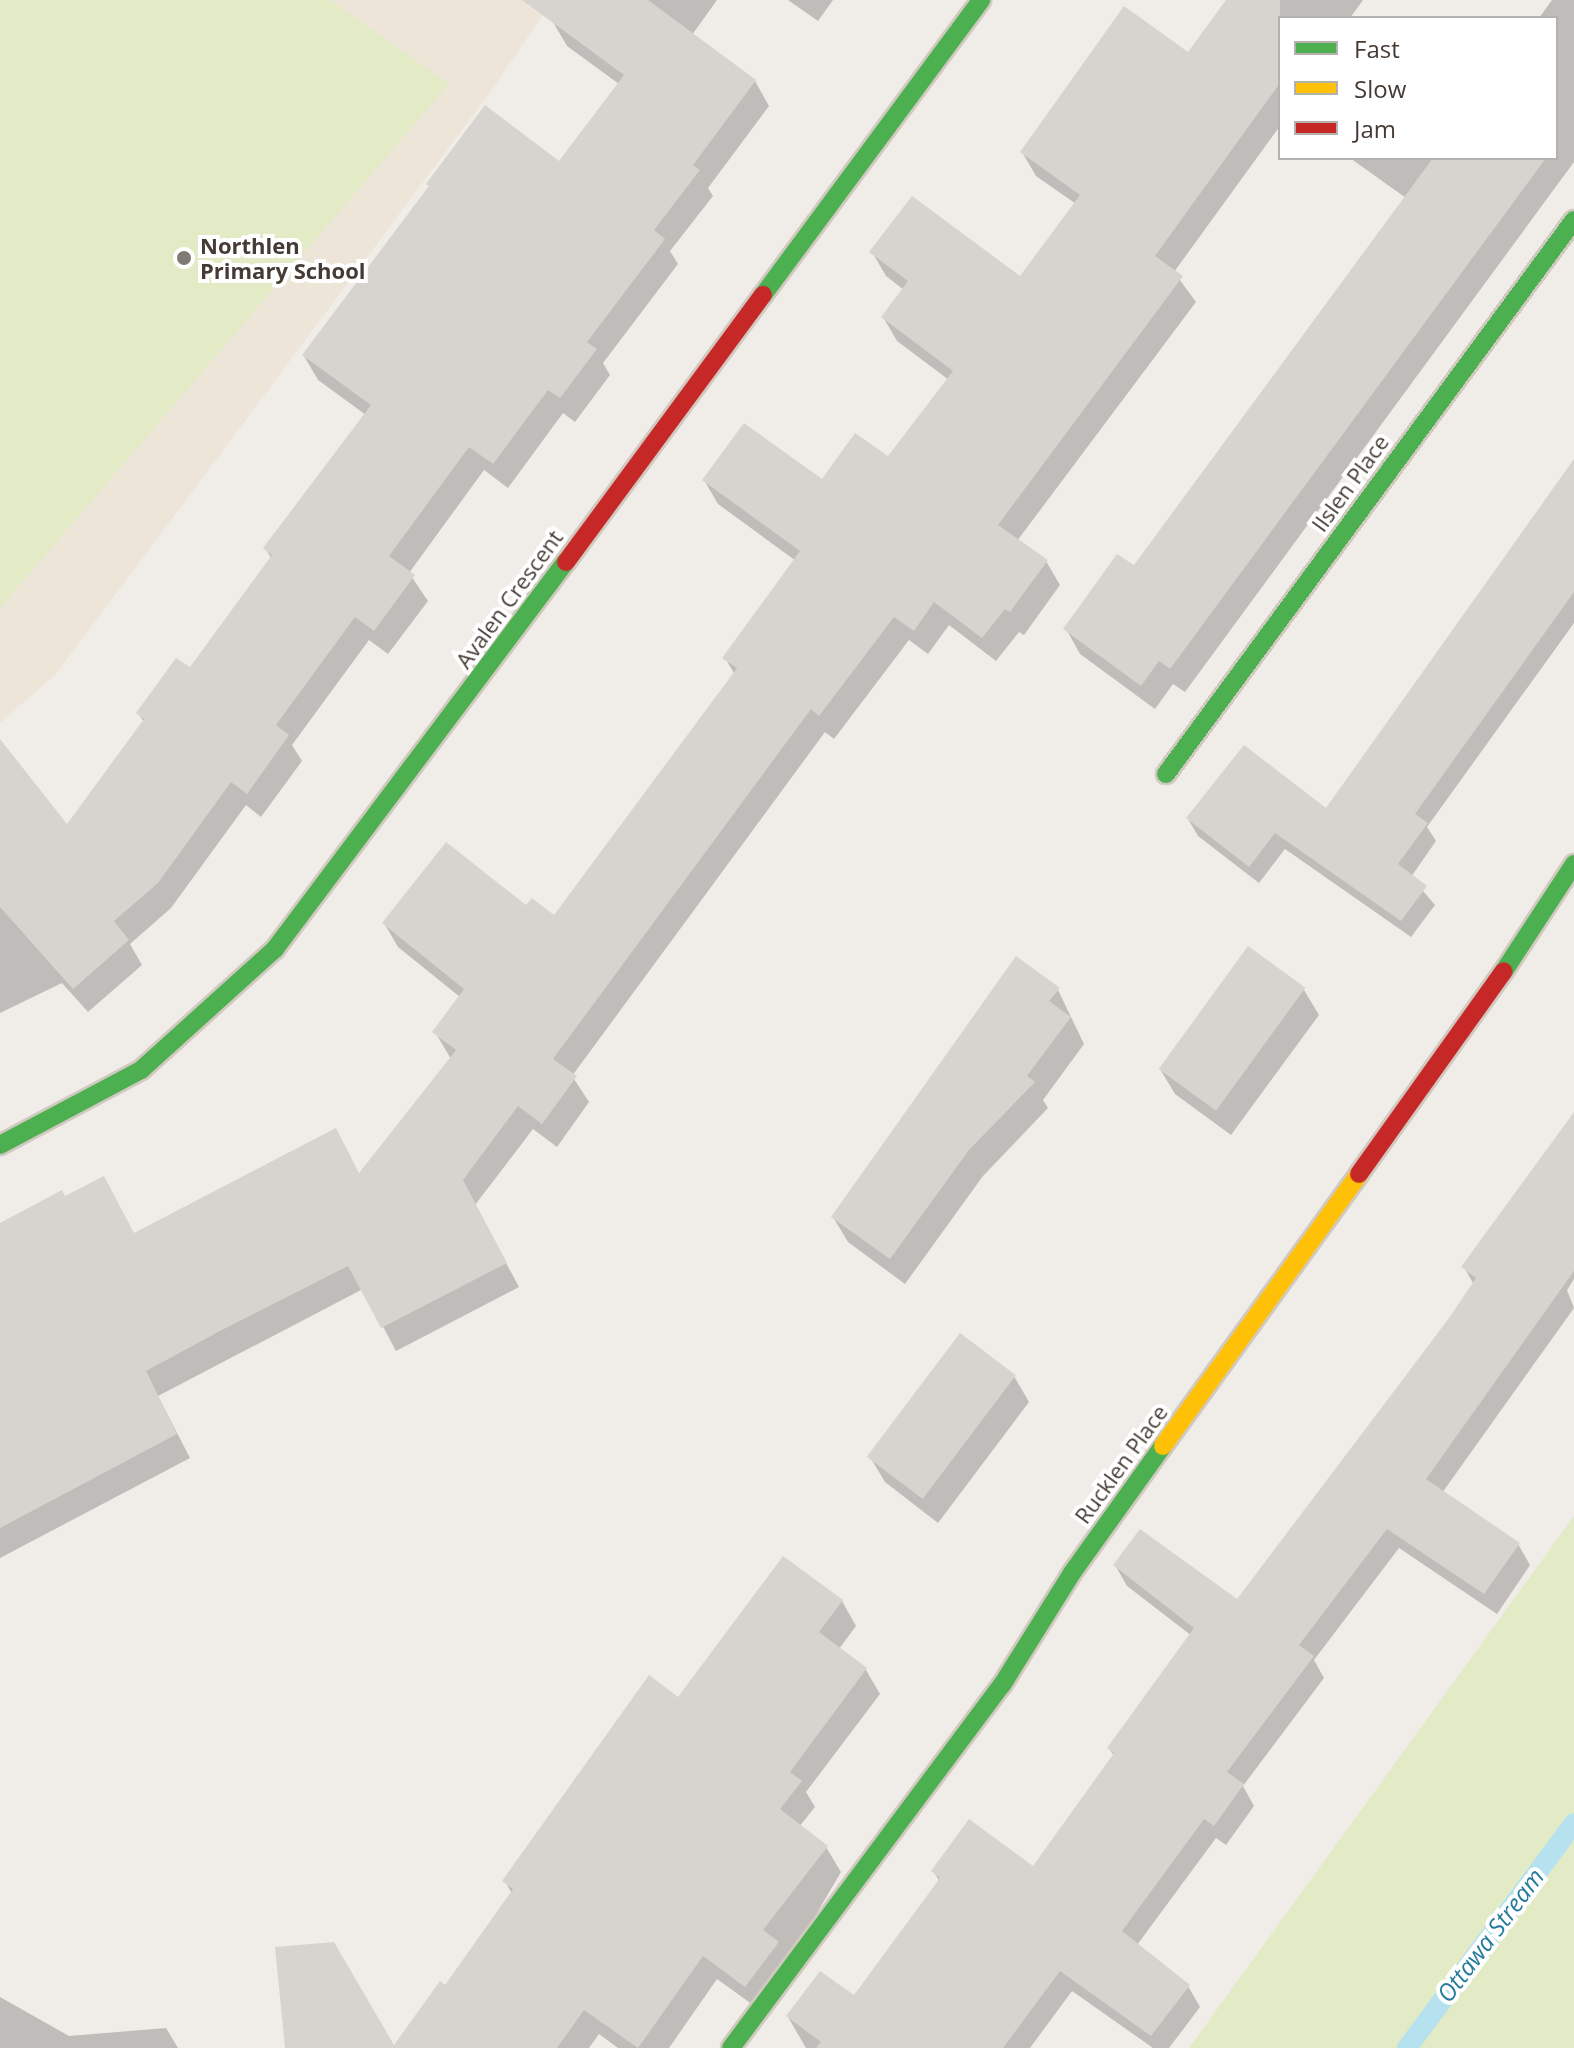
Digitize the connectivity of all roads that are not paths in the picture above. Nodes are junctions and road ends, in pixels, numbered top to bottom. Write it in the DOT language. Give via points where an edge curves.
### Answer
graph roads {
  1 [pos="981,0"];
  2 [pos="1574,220"];
  3 [pos="1166,774"];
  4 [pos="1574,864"];
  5 [pos="0,1145"];
  6 [pos="731,2048"];
  1 -- 5 [label="street, Avalen Crescent" via="275,949 141,1070"];
  2 -- 3 [label="street, Ilslen Place"];
  4 -- 6 [label="street, Rucklen Place" via="1550,907 1072,1573 1002,1685"];
}
